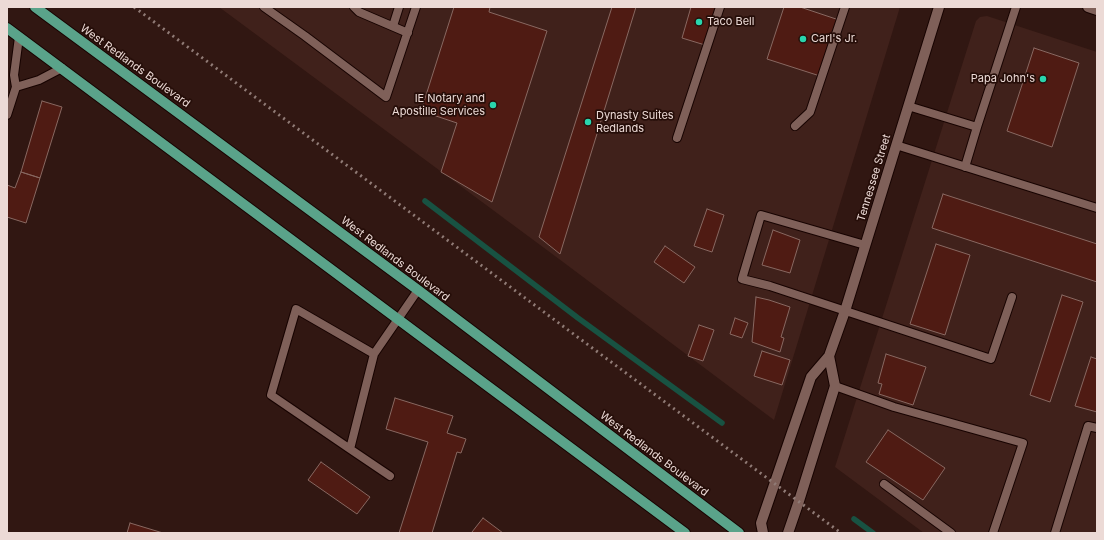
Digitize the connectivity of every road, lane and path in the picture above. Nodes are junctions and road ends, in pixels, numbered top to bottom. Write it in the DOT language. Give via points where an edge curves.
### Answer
graph roads {
  1 [pos="35,7"];
  2 [pos="264,7"];
  3 [pos="354,7"];
  4 [pos="399,7"];
  5 [pos="416,7"];
  6 [pos="720,7"];
  7 [pos="845,7"];
  8 [pos="939,7"];
  9 [pos="1016,7"];
  10 [pos="1088,7"];
  11 [pos="1097,10"];
  12 [pos="393,26"];
  13 [pos="7,28"];
  14 [pos="408,33"];
  15 [pos="19,37"];
  16 [pos="62,68"];
  17 [pos="16,87"];
  18 [pos="908,106"];
  19 [pos="7,115"];
  20 [pos="795,126"];
  21 [pos="977,127"];
  22 [pos="677,138"];
  23 [pos="896,145"];
  24 [pos="965,167"];
  25 [pos="1097,208"];
  26 [pos="865,245"];
  27 [pos="418,290"];
  28 [pos="1012,297"];
  29 [pos="845,311"];
  30 [pos="398,318"];
  31 [pos="374,354"];
  32 [pos="830,356"];
  33 [pos="835,386"];
  34 [pos="1097,428"];
  35 [pos="350,450"];
  36 [pos="390,476"];
  37 [pos="884,484"];
  38 [pos="685,533"];
  39 [pos="739,533"];
  40 [pos="763,533"];
  41 [pos="788,533"];
  42 [pos="951,533"];
  43 [pos="993,533"];
  44 [pos="1055,533"];
  1 -- 27 [label="main road, West Redlands Boulevard"];
  2 -- 14 [label="lane" via="386,97"];
  3 -- 12 [label="lane" via="359,12"];
  4 -- 12 [label="lane"];
  5 -- 14 [label="lane"];
  6 -- 22 [label="lane"];
  7 -- 20 [label="lane" via="810,112"];
  8 -- 18 [label="main road, Tennessee Street"];
  9 -- 21 [label="lane"];
  10 -- 11 [label="main road"];
  12 -- 14 [label="lane"];
  13 -- 15 [label="main road"];
  15 -- 16 [label="main road"];
  15 -- 17 [label="lane" via="14,75"];
  16 -- 17 [label="lane" via="39,80"];
  16 -- 30 [label="main road"];
  17 -- 19 [label="lane"];
  18 -- 21 [label="lane"];
  18 -- 23 [label="main road, Tennessee Street"];
  21 -- 24 [label="lane"];
  23 -- 24 [label="lane"];
  23 -- 26 [label="main road, Tennessee Street"];
  24 -- 25 [label="lane"];
  26 -- 29 [label="main road, Tennessee Street"];
  26 -- 29 [label="lane" via="761,215 742,278"];
  27 -- 30 [label="lane"];
  27 -- 39 [label="main road, West Redlands Boulevard"];
  28 -- 29 [label="lane" via="992,359"];
  29 -- 32 [label="main road, Tennessee Street"];
  30 -- 31 [label="lane"];
  30 -- 38 [label="main road"];
  31 -- 35 [label="lane"];
  31 -- 35 [label="lane" via="296,309 271,395"];
  32 -- 33 [label="main road, Tennessee Street"];
  32 -- 40 [label="main road, Tennessee Street" via="810,376 761,523"];
  33 -- 41 [label="main road, Tennessee Street"];
  33 -- 43 [label="lane" via="894,406 1023,443"];
  34 -- 44 [label="lane" via="1088,426"];
  35 -- 36 [label="lane"];
  37 -- 42 [label="lane"];
}
